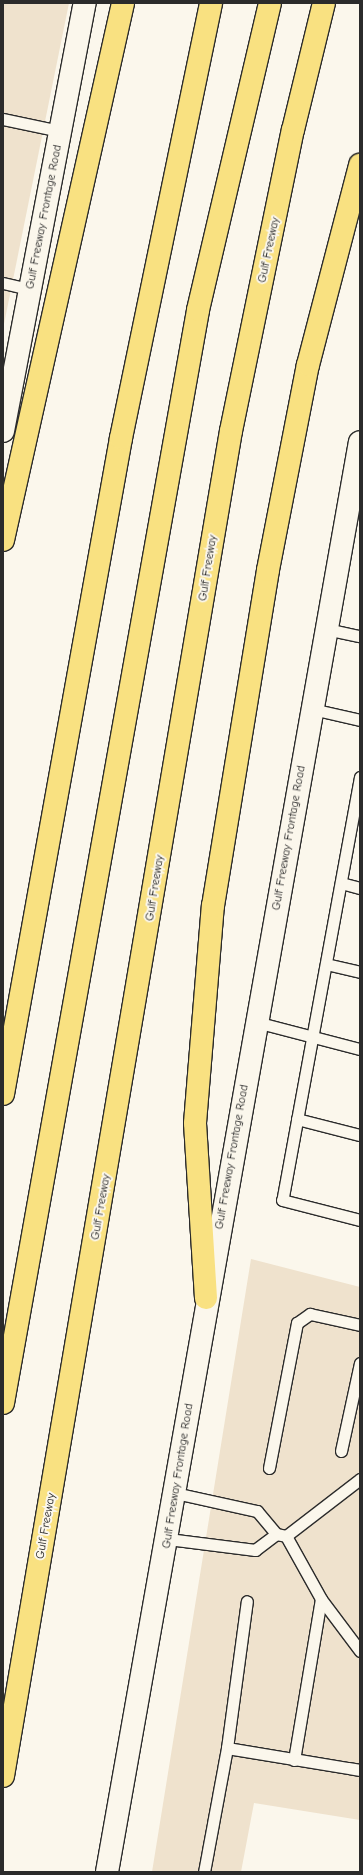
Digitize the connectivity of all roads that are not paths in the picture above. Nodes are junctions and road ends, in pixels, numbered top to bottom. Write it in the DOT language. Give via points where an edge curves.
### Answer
graph roads {
  1 [pos="84,3"];
  2 [pos="123,3"];
  3 [pos="211,3"];
  4 [pos="270,3"];
  5 [pos="324,3"];
  6 [pos="3,119"];
  7 [pos="60,131"];
  8 [pos="360,165"];
  9 [pos="3,283"];
  10 [pos="30,289"];
  11 [pos="8,373"];
  12 [pos="3,431"];
  13 [pos="360,442"];
  14 [pos="3,540"];
  15 [pos="326,629"];
  16 [pos="360,636"];
  17 [pos="312,709"];
  18 [pos="360,720"];
  19 [pos="360,777"];
  20 [pos="341,883"];
  21 [pos="360,888"];
  22 [pos="326,964"];
  23 [pos="360,972"];
  24 [pos="256,1022"];
  25 [pos="312,1035"];
  26 [pos="360,1049"];
  27 [pos="3,1094"];
  28 [pos="297,1119"];
  29 [pos="360,1135"];
  30 [pos="360,1220"];
  31 [pos="206,1298"];
  32 [pos="360,1325"];
  33 [pos="360,1363"];
  34 [pos="3,1403"];
  35 [pos="341,1451"];
  36 [pos="269,1468"];
  37 [pos="360,1479"];
  38 [pos="175,1493"];
  39 [pos="281,1535"];
  40 [pos="168,1539"];
  41 [pos="321,1599"];
  42 [pos="247,1601"];
  43 [pos="360,1651"];
  44 [pos="227,1748"];
  45 [pos="294,1760"];
  46 [pos="360,1770"];
  47 [pos="3,1776"];
  48 [pos="107,1872"];
  49 [pos="204,1872"];
  1 -- 7 [label="main road, Gulf Freeway Frontage Road"];
  2 -- 14 [label="highway"];
  3 -- 27 [label="highway" via="120,438"];
  4 -- 34 [label="highway" via="198,310"];
  5 -- 47 [label="highway, Gulf Freeway" via="293,130 231,431"];
  6 -- 7 [label="lane"];
  7 -- 10 [label="main road, Gulf Freeway Frontage Road"];
  8 -- 31 [label="highway" via="308,365 268,570 213,906 195,1123"];
  9 -- 10 [label="lane"];
  10 -- 11 [label="main road, Gulf Freeway Frontage Road"];
  11 -- 12 [label="main road, Gulf Freeway Frontage Road"];
  13 -- 15 [label="main road, Gulf Freeway Frontage Road"];
  15 -- 16 [label="lane"];
  15 -- 17 [label="main road, Gulf Freeway Frontage Road"];
  17 -- 18 [label="lane"];
  17 -- 24 [label="main road, Gulf Freeway Frontage Road"];
  19 -- 20 [label="lane"];
  20 -- 21 [label="lane"];
  20 -- 22 [label="lane"];
  22 -- 23 [label="lane"];
  22 -- 25 [label="lane"];
  24 -- 25 [label="lane"];
  24 -- 31 [label="main road, Gulf Freeway Frontage Road"];
  25 -- 26 [label="lane"];
  25 -- 28 [label="lane"];
  28 -- 29 [label="lane"];
  28 -- 30 [label="lane" via="282,1200"];
  31 -- 38 [label="main road, Gulf Freeway Frontage Road"];
  32 -- 36 [label="lane" via="310,1314 297,1323"];
  33 -- 35 [label="lane"];
  37 -- 39 [label="lane"];
  38 -- 39 [label="lane" via="257,1511"];
  38 -- 40 [label="main road, Gulf Freeway Frontage Road"];
  39 -- 40 [label="lane" via="255,1550"];
  39 -- 41 [label="lane"];
  40 -- 48 [label="main road, Gulf Freeway Frontage Road"];
  41 -- 43 [label="lane"];
  41 -- 45 [label="lane"];
  42 -- 44 [label="lane"];
  44 -- 45 [label="lane"];
  44 -- 49 [label="lane"];
  45 -- 46 [label="lane"];
}
